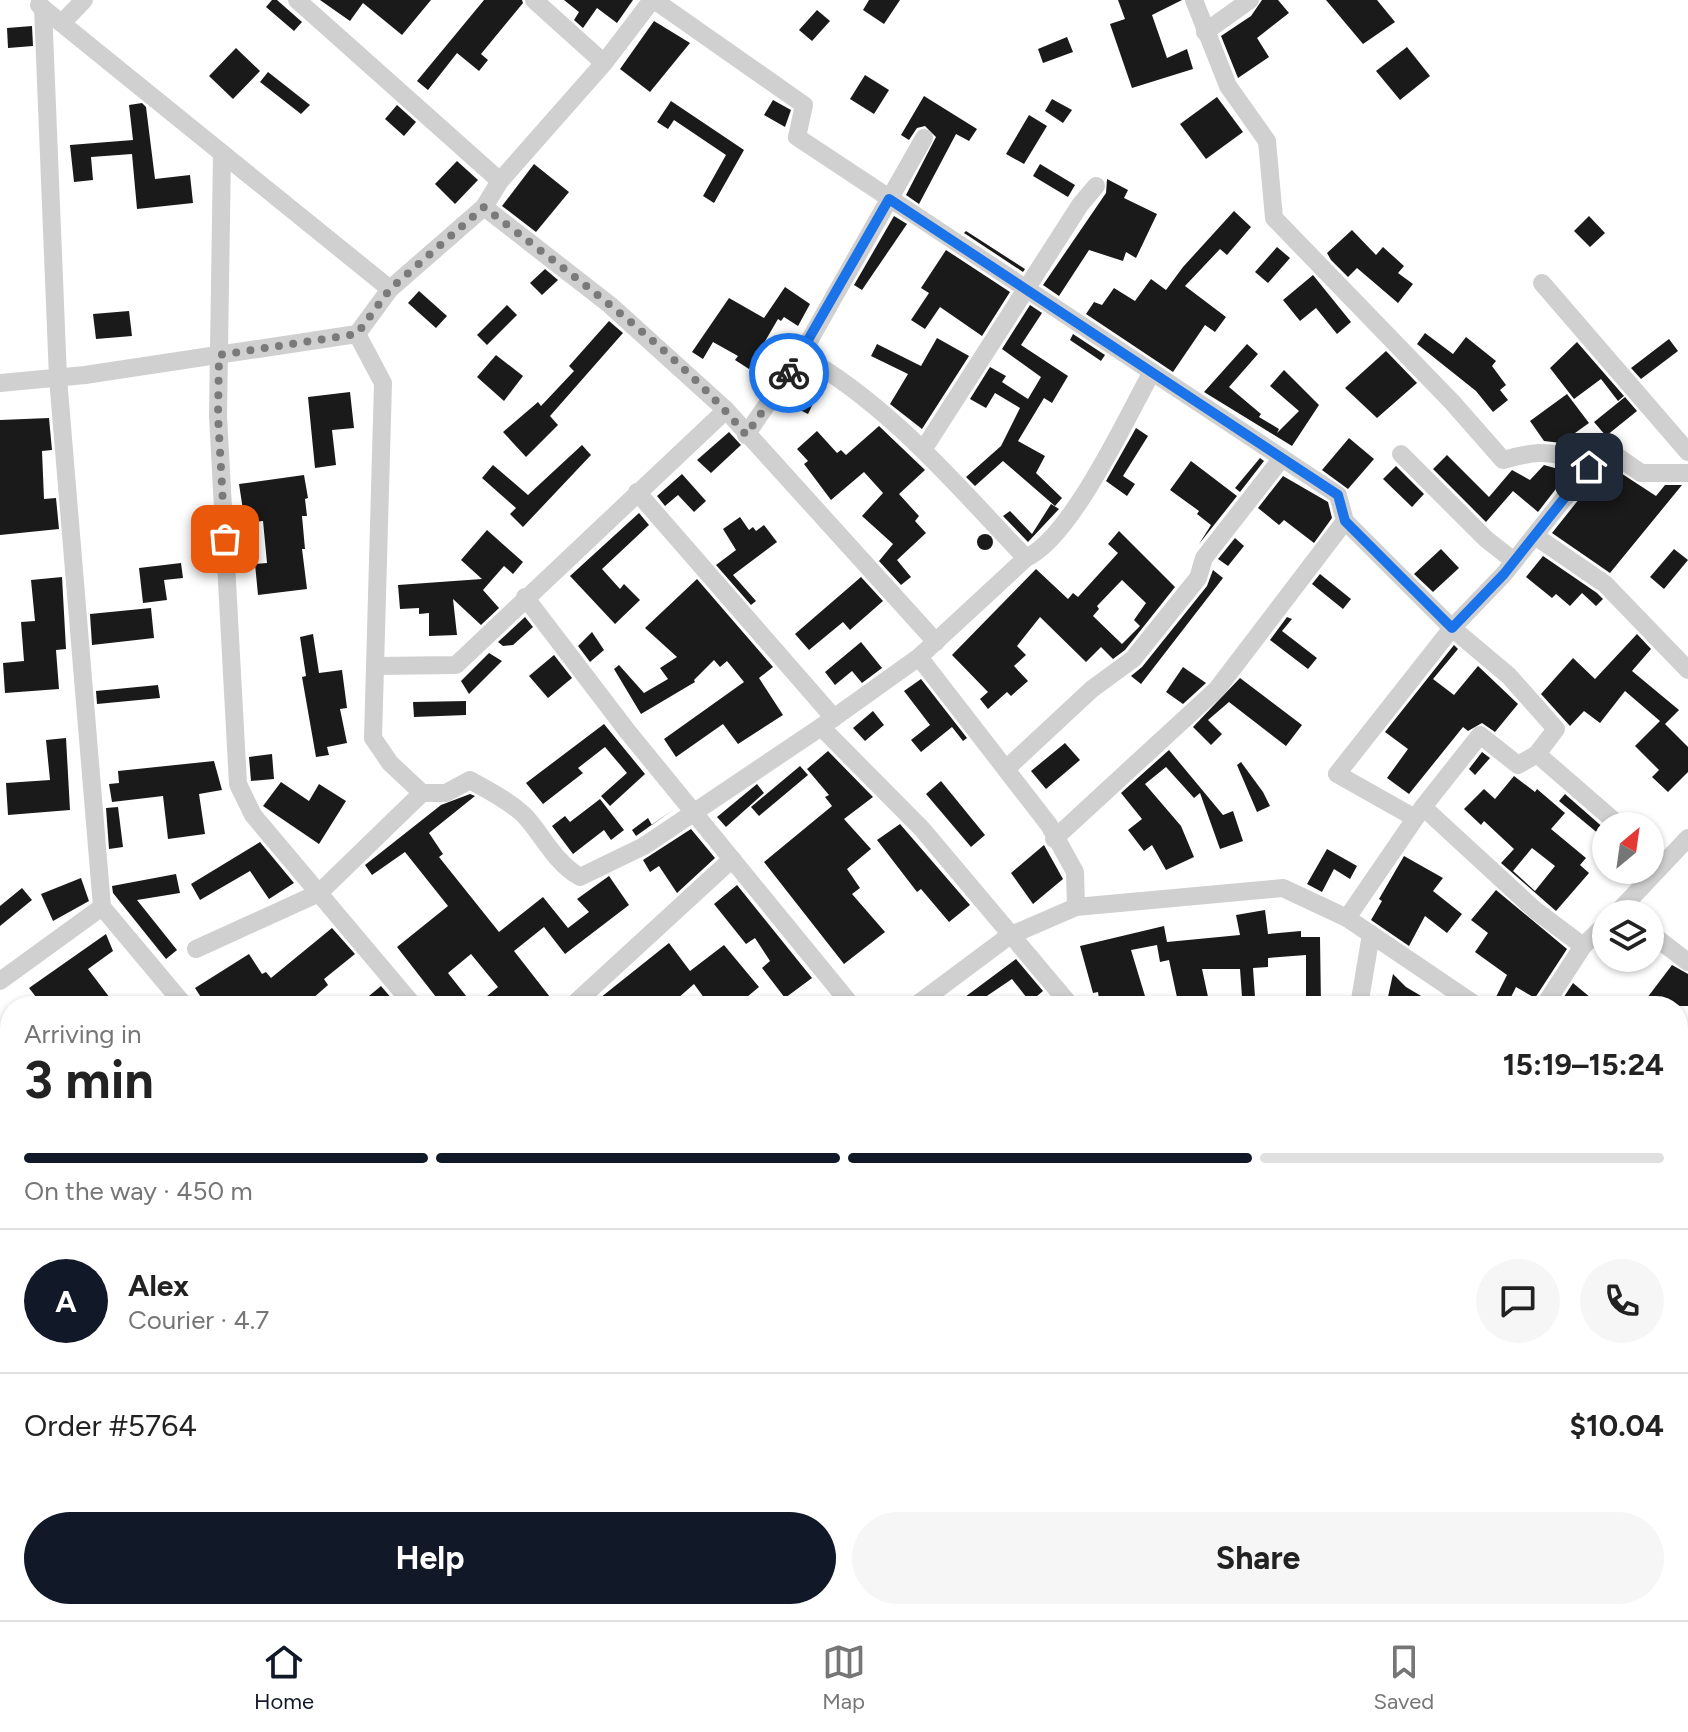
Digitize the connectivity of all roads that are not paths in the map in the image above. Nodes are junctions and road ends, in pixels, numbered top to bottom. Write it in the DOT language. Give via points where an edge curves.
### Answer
graph roads {
  1 [pos="84,0"];
  2 [pos="297,0"];
  3 [pos="534,0"];
  4 [pos="653,0"];
  5 [pos="1194,0"];
  6 [pos="1250,0"];
  7 [pos="38,4"];
  8 [pos="62,23"];
  9 [pos="1205,32"];
  10 [pos="604,63"];
  11 [pos="924,138"];
  12 [pos="222,153"];
  13 [pos="500,181"];
  14 [pos="1096,186"];
  15 [pos="889,199"];
  16 [pos="484,207"];
  17 [pos="1542,283"];
  18 [pos="390,289"];
  19 [pos="1026,290"];
  20 [pos="357,334"];
  21 [pos="219,355"];
  22 [pos="801,355"];
  23 [pos="1152,372"];
  24 [pos="58,378"];
  25 [pos="0,383"];
  26 [pos="726,410"];
  27 [pos="746,435"];
  28 [pos="1605,448"];
  29 [pos="923,450"];
  30 [pos="1688,452"];
  31 [pos="1401,454"];
  32 [pos="1282,458"];
  33 [pos="1688,473"];
  34 [pos="637,492"];
  35 [pos="1345,521"];
  36 [pos="1535,536"];
  37 [pos="1026,558"];
  38 [pos="1514,561"];
  39 [pos="525,597"];
  40 [pos="1452,628"];
  41 [pos="936,642"];
  42 [pos="919,657"];
  43 [pos="376,666"];
  44 [pos="1688,670"];
  45 [pos="828,723"];
  46 [pos="1537,754"];
  47 [pos="1006,769"];
  48 [pos="422,793"];
  49 [pos="694,812"];
  50 [pos="1604,812"];
  51 [pos="1419,813"];
  52 [pos="1688,838"];
  53 [pos="1054,839"];
  54 [pos="1664,853"];
  55 [pos="732,859"];
  56 [pos="319,893"];
  57 [pos="102,907"];
  58 [pos="1076,907"];
  59 [pos="1347,918"];
  60 [pos="1371,934"];
  61 [pos="1009,936"];
  62 [pos="1592,937"];
  63 [pos="1664,944"];
  64 [pos="1583,946"];
  65 [pos="196,949"];
  66 [pos="1688,962"];
  67 [pos="0,981"];
  68 [pos="177,996"];
  69 [pos="406,996"];
  70 [pos="583,996"];
  71 [pos="844,996"];
  72 [pos="928,996"];
  73 [pos="1062,996"];
  74 [pos="1361,996"];
  75 [pos="1462,996"];
  76 [pos="1550,996"];
  1 -- 8 [label="street"];
  2 -- 13 [label="street"];
  3 -- 10 [label="street"];
  4 -- 10 [label="street"];
  4 -- 15 [label="street" via="804,105 797,137"];
  5 -- 9 [label="street"];
  6 -- 9 [label="street"];
  7 -- 8 [label="street"];
  7 -- 24 [label="street"];
  8 -- 12 [label="street"];
  9 -- 28 [label="street" via="1228,86 1267,141 1274,218 1503,460 1538,451 1578,461"];
  10 -- 13 [label="street"];
  11 -- 15 [label="street"];
  12 -- 18 [label="street"];
  12 -- 21 [label="street"];
  13 -- 16 [label="street"];
  14 -- 19 [label="street"];
  15 -- 19 [label="street"];
  15 -- 22 [label="street"];
  16 -- 18 [label="street"];
  16 -- 26 [label="street" via="610,305"];
  17 -- 30 [label="street"];
  18 -- 20 [label="street"];
  19 -- 23 [label="street"];
  19 -- 29 [label="street"];
  20 -- 21 [label="street"];
  20 -- 43 [label="street" via="383,383"];
  21 -- 24 [label="street"];
  21 -- 56 [label="street" via="238,784 253,815"];
  22 -- 27 [label="street"];
  22 -- 29 [label="street" via="851,386"];
  23 -- 32 [label="street"];
  23 -- 37 [label="street" via="1063,527 1042,551"];
  24 -- 25 [label="street"];
  24 -- 57 [label="street"];
  26 -- 27 [label="street"];
  26 -- 34 [label="street"];
  27 -- 41 [label="street"];
  28 -- 33 [label="street" via="1641,473"];
  28 -- 36 [label="street"];
  29 -- 37 [label="street"];
  31 -- 38 [label="street"];
  32 -- 35 [label="street" via="1338,495"];
  32 -- 47 [label="street" via="1133,659 1092,689"];
  34 -- 39 [label="street"];
  34 -- 45 [label="street"];
  35 -- 40 [label="street"];
  35 -- 53 [label="street" via="1217,689"];
  36 -- 38 [label="street"];
  36 -- 44 [label="street" via="1605,584"];
  37 -- 41 [label="street"];
  38 -- 40 [label="street"];
  39 -- 43 [label="street" via="456,665"];
  39 -- 49 [label="street"];
  40 -- 46 [label="street" via="1509,676 1556,729"];
  40 -- 51 [label="street" via="1337,774"];
  41 -- 42 [label="street"];
  42 -- 45 [label="street"];
  42 -- 47 [label="street"];
  43 -- 48 [label="street" via="373,738"];
  45 -- 49 [label="street"];
  45 -- 61 [label="street"];
  46 -- 50 [label="street"];
  46 -- 51 [label="street" via="1518,765 1480,735"];
  47 -- 53 [label="street"];
  48 -- 49 [label="street" via="446,793 470,780 507,801 580,877 644,846"];
  48 -- 56 [label="street"];
  49 -- 55 [label="street"];
  51 -- 59 [label="street"];
  51 -- 64 [label="street"];
  52 -- 54 [label="street"];
  53 -- 58 [label="street" via="1075,872"];
  55 -- 70 [label="street"];
  55 -- 71 [label="street"];
  56 -- 65 [label="street"];
  56 -- 69 [label="street"];
  57 -- 67 [label="street"];
  57 -- 68 [label="street"];
  58 -- 59 [label="street" via="1283,888"];
  58 -- 61 [label="street"];
  59 -- 60 [label="street"];
  60 -- 74 [label="street"];
  60 -- 75 [label="street"];
  61 -- 72 [label="street"];
  61 -- 73 [label="street"];
  62 -- 64 [label="street"];
  63 -- 66 [label="street"];
  64 -- 76 [label="street"];
}
